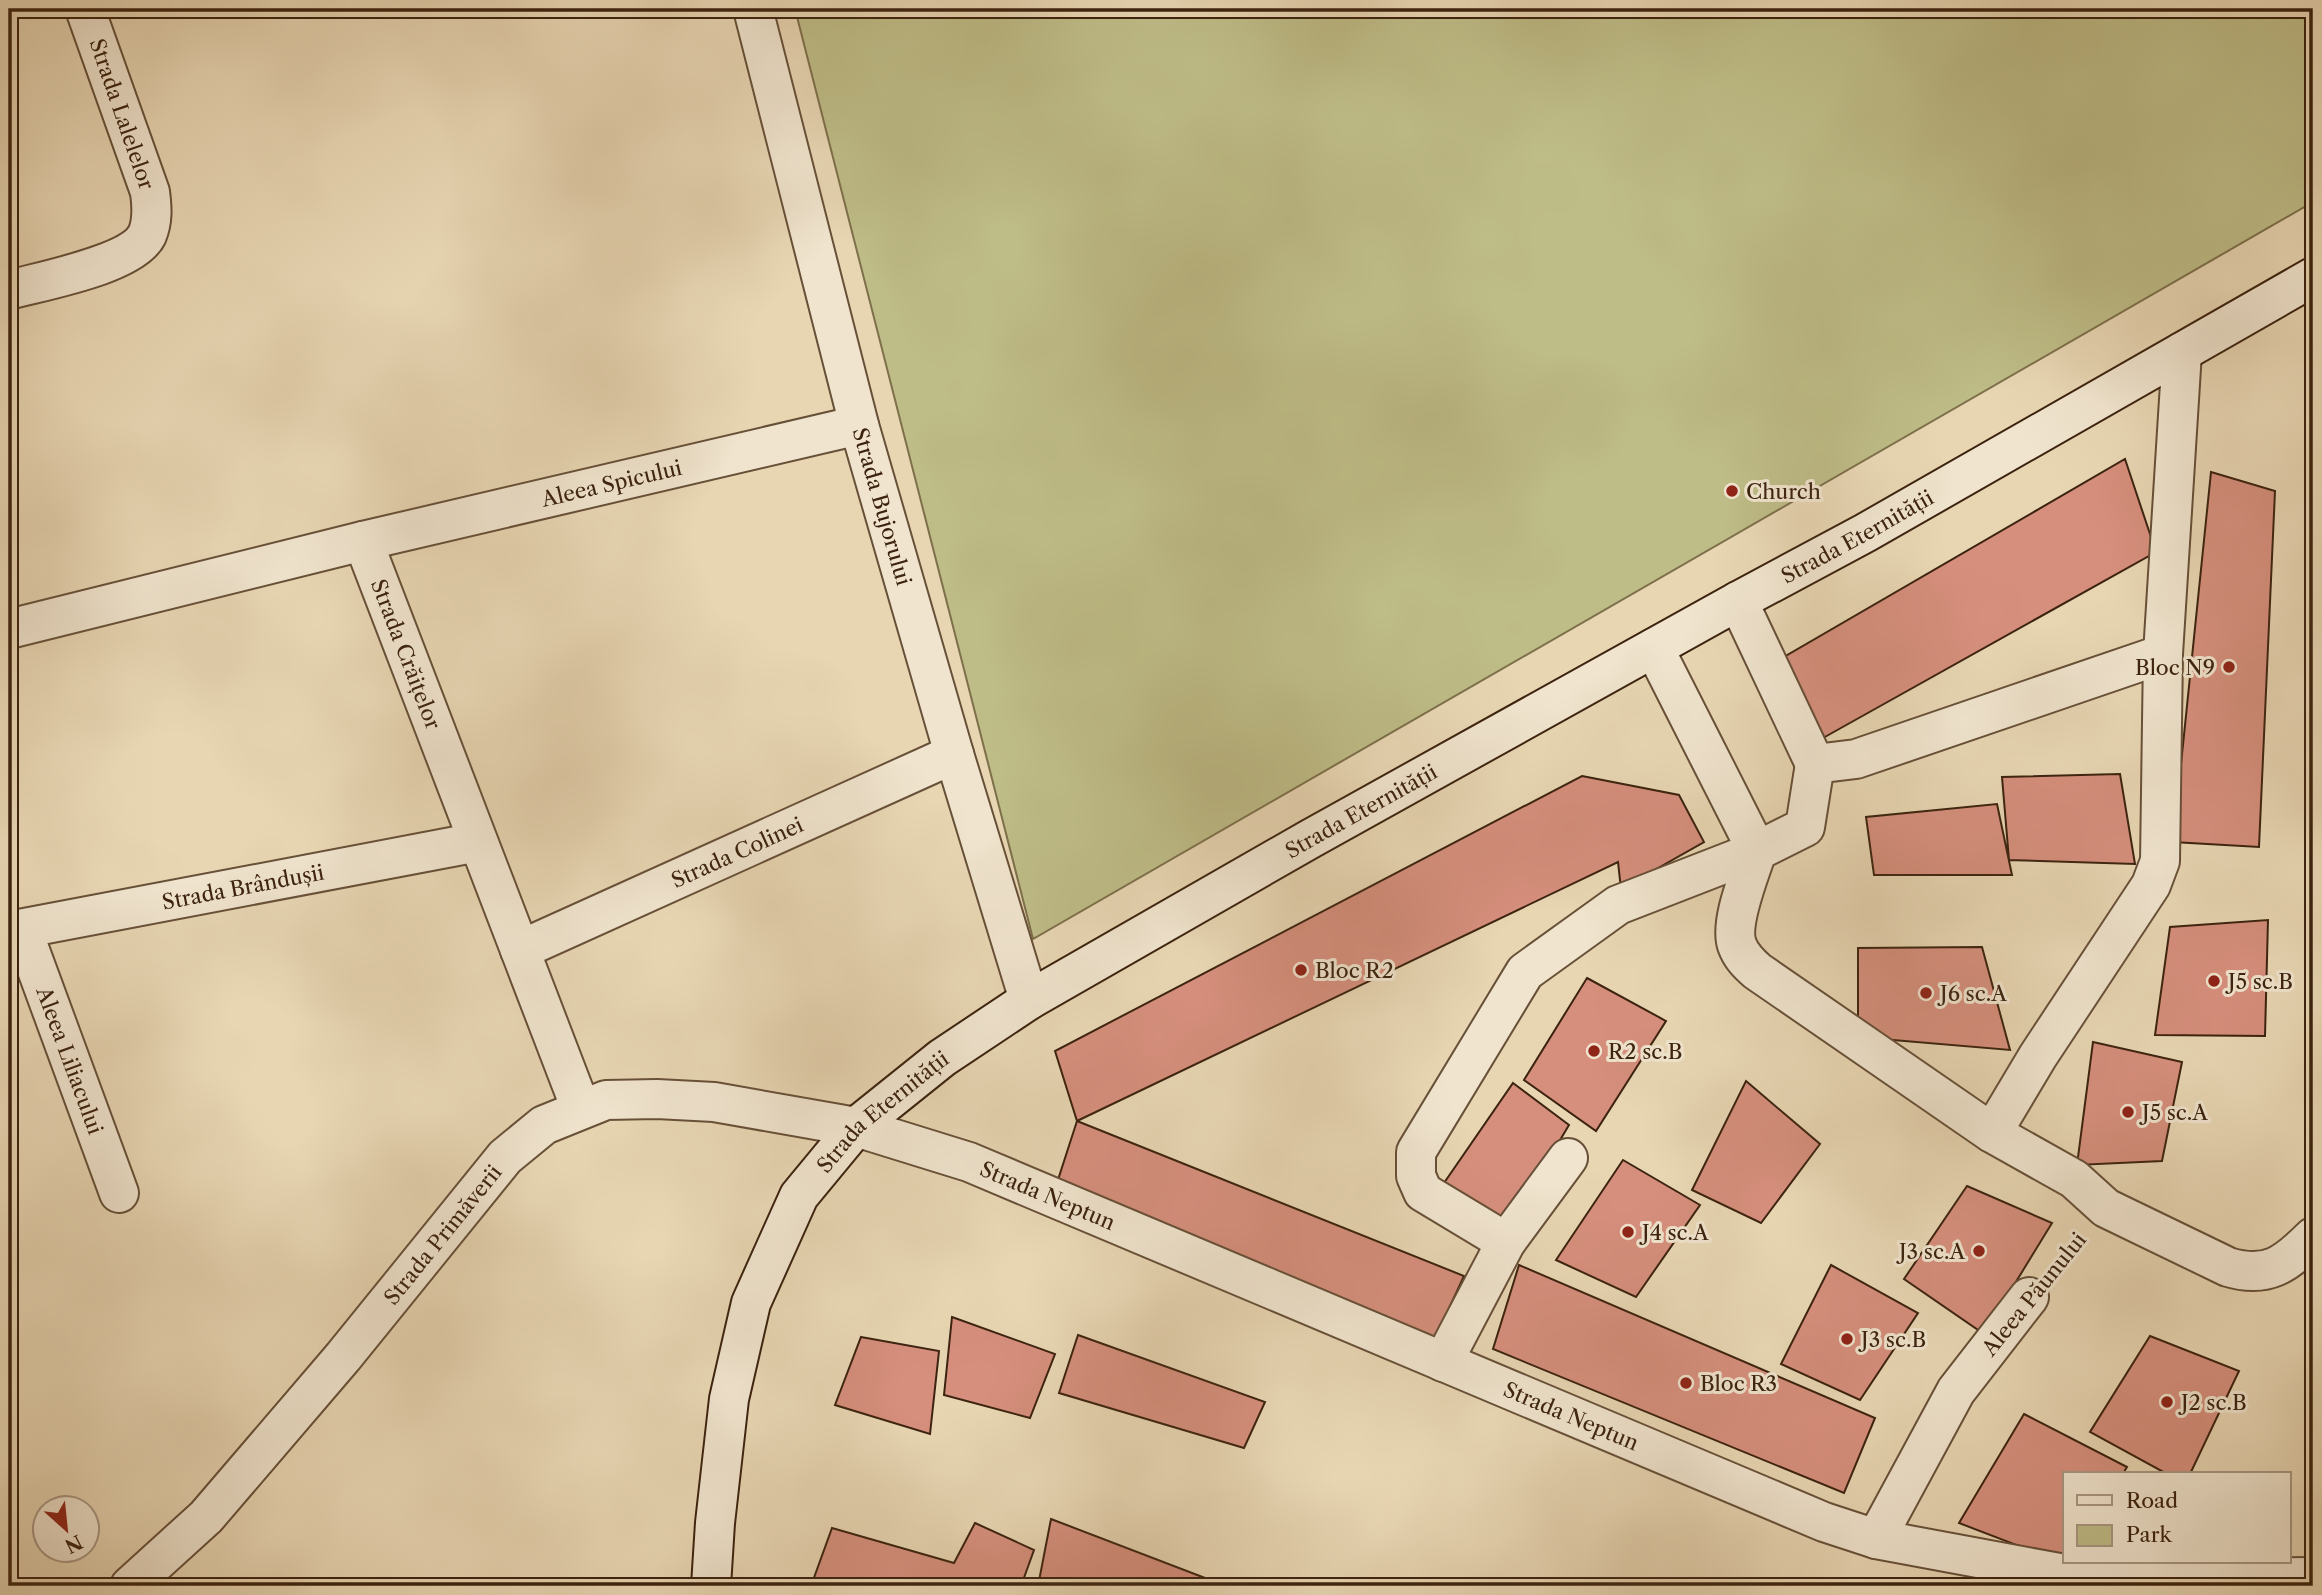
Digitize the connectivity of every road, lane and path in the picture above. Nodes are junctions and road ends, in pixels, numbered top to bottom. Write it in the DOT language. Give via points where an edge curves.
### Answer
graph roads {
  1 [pos="85,9"];
  2 [pos="753,9"];
  3 [pos="2313,277"];
  4 [pos="9,290"];
  5 [pos="2182,352"];
  6 [pos="859,425"];
  7 [pos="363,541"];
  8 [pos="1738,601"];
  9 [pos="9,629"];
  10 [pos="1654,648"];
  11 [pos="2163,654"];
  12 [pos="954,754"];
  13 [pos="1815,764"];
  14 [pos="478,842"];
  15 [pos="1758,851"];
  16 [pos="16,930"];
  17 [pos="520,950"];
  18 [pos="1029,1000"];
  19 [pos="581,1109"];
  20 [pos="856,1127"];
  21 [pos="1992,1133"];
  22 [pos="1567,1157"];
  23 [pos="119,1193"];
  24 [pos="2106,1208"];
  25 [pos="2313,1237"];
  26 [pos="1506,1242"];
  27 [pos="2029,1297"];
  28 [pos="1443,1362"];
  29 [pos="1876,1539"];
  30 [pos="2313,1577"];
  31 [pos="130,1586"];
  32 [pos="711,1586"];
  1 -- 4 [label="street, Strada Lalelelor" via="150,192 153,215 146,236 135,249 115,260"];
  2 -- 6 [label="street, Strada Bujorului"];
  3 -- 5 [label="street, Strada Eternității"];
  5 -- 8 [label="street, Strada Eternității"];
  5 -- 11 [label="street"];
  6 -- 7 [label="street, Aleea Spicului"];
  6 -- 12 [label="street, Strada Bujorului"];
  7 -- 9 [label="street"];
  7 -- 14 [label="street, Strada Crăițelor"];
  8 -- 10 [label="street, Strada Eternității"];
  8 -- 13 [label="street"];
  10 -- 15 [label="street"];
  10 -- 18 [label="street, Strada Eternității"];
  11 -- 13 [label="street" via="1856,759"];
  11 -- 21 [label="street" via="2160,861 2151,885"];
  12 -- 17 [label="street, Strada Colinei"];
  12 -- 18 [label="street, Strada Bujorului"];
  13 -- 15 [label="street" via="1805,827"];
  14 -- 16 [label="street, Strada Brândușii"];
  14 -- 17 [label="street, Strada Crăițelor"];
  15 -- 21 [label="street" via="1736,922 1735,942 1743,958"];
  15 -- 26 [label="street" via="1618,905 1525,972 1416,1152 1416,1176 1423,1192"];
  16 -- 23 [label="street, Aleea Liliacului"];
  17 -- 19 [label="street, Strada Crăițelor"];
  18 -- 20 [label="street, Strada Eternității" via="942,1058"];
  19 -- 20 [label="street, Strada Primăverii" via="606,1100 714,1102"];
  19 -- 31 [label="street, Strada Primăverii" via="544,1125 505,1157 344,1357 206,1517"];
  20 -- 28 [label="street, Strada Neptun" via="969,1162"];
  20 -- 32 [label="street, Strada Eternității" via="799,1196 751,1303 729,1399"];
  21 -- 24 [label="street" via="2074,1179"];
  22 -- 26 [label="street"];
  24 -- 25 [label="street" via="2248,1273 2292,1258"];
  24 -- 27 [label="path, Aleea Păunului"];
  26 -- 28 [label="street"];
  27 -- 29 [label="street, Aleea Păunului" via="1956,1391"];
  28 -- 29 [label="street, Strada Neptun" via="1824,1522"];
  29 -- 30 [label="street, Strada Neptun" via="2059,1573"];
}
